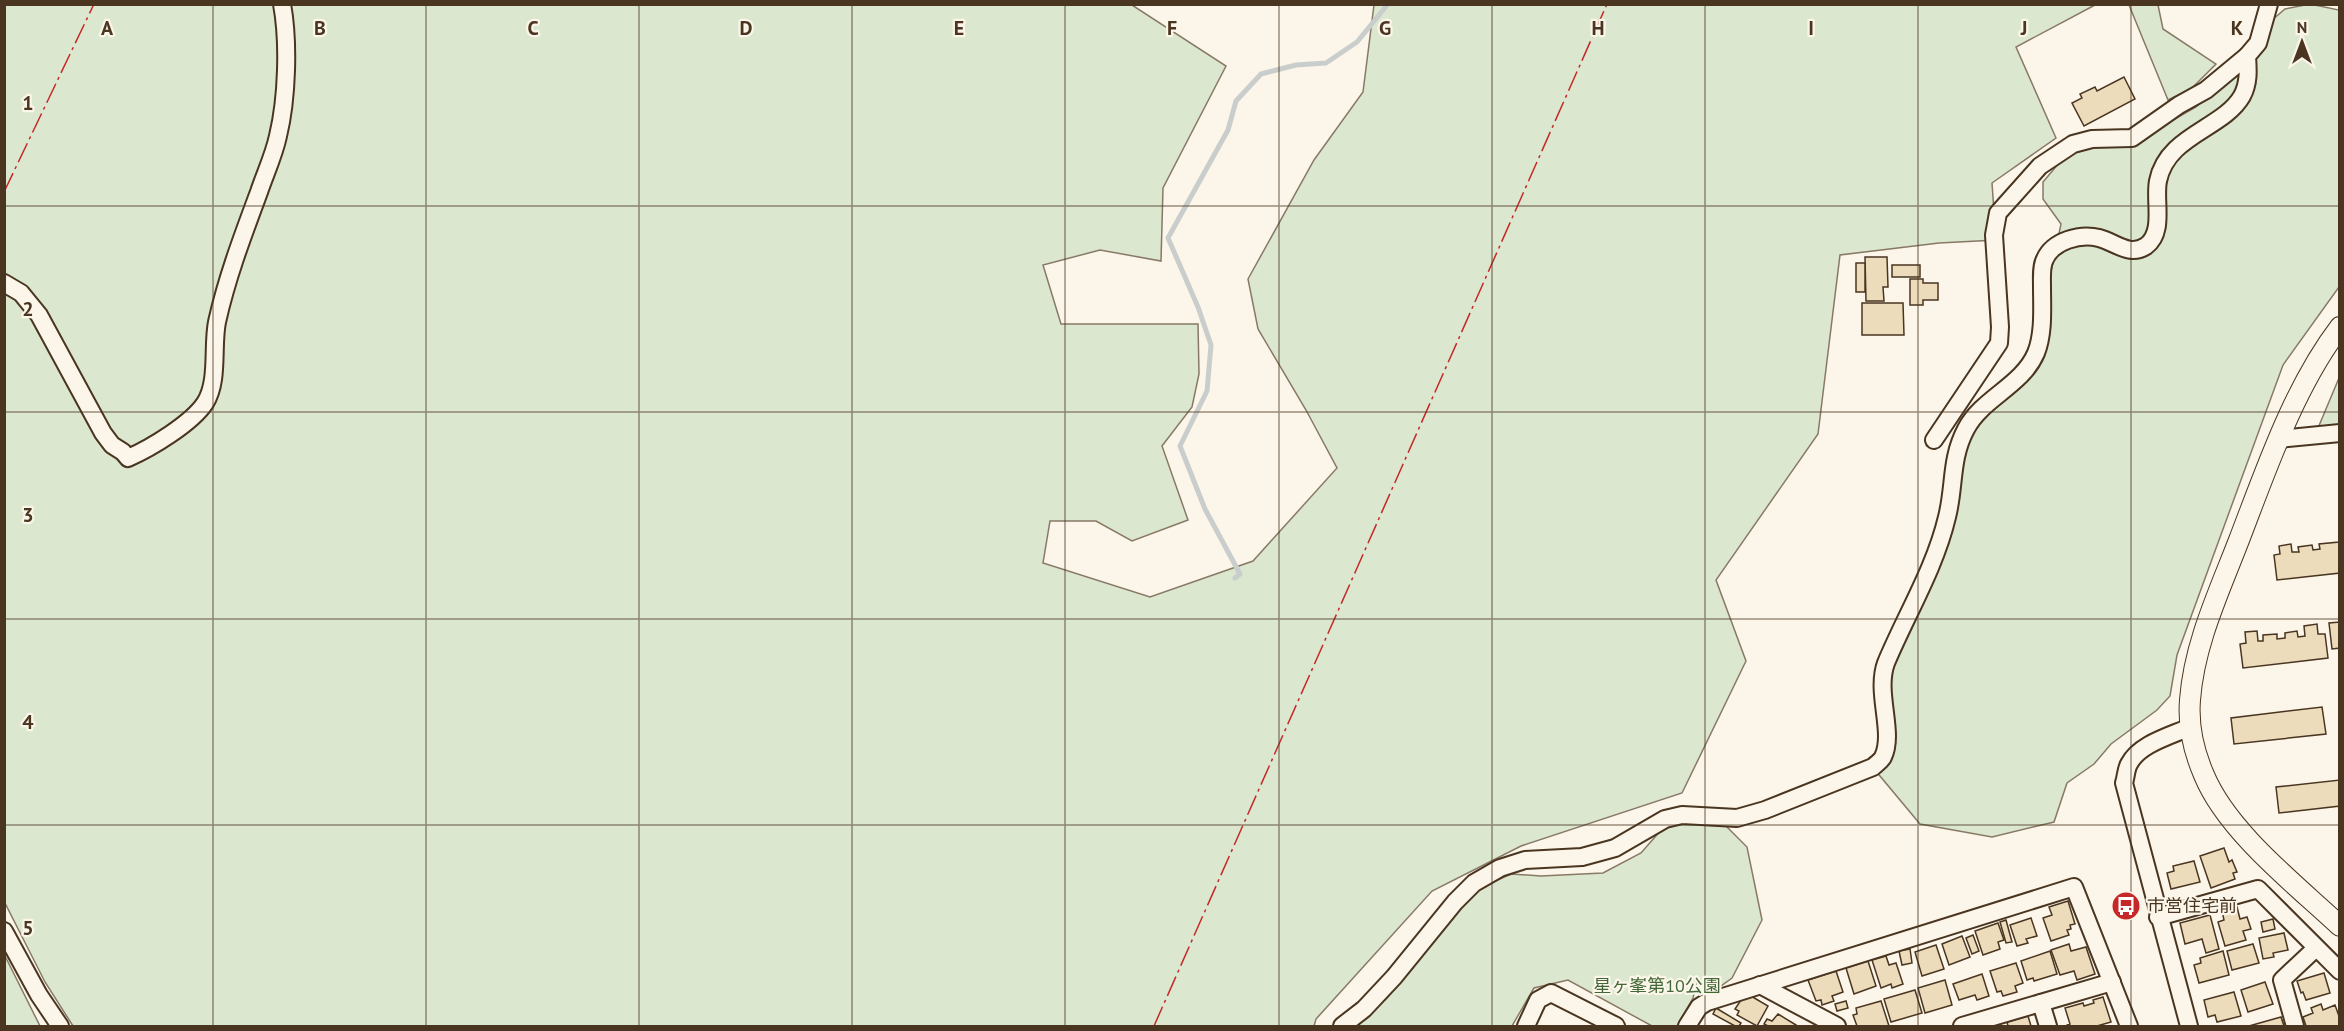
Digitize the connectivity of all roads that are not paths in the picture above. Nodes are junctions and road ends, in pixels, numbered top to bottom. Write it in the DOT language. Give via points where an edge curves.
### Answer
graph roads {
  1 [pos="282,4"];
  2 [pos="2269,4"];
  3 [pos="2247,56"];
  4 [pos="4,283"];
  5 [pos="2340,327"];
  6 [pos="2340,433"];
  7 [pos="2278,439"];
  8 [pos="1934,440"];
  9 [pos="2190,728"];
  10 [pos="2158,916"];
  11 [pos="2340,926"];
  12 [pos="4,931"];
  13 [pos="2316,948"];
  14 [pos="2340,971"];
  15 [pos="2112,982"];
  16 [pos="1760,985"];
  17 [pos="2041,1003"];
  18 [pos="60,1026"];
  19 [pos="1342,1026"];
  20 [pos="1526,1026"];
  21 [pos="1616,1026"];
  22 [pos="1687,1026"];
  23 [pos="1837,1026"];
  24 [pos="1962,1026"];
  25 [pos="2048,1026"];
  26 [pos="2129,1026"];
  27 [pos="2189,1026"];
  28 [pos="2295,1026"];
  1 -- 4 [label="street" via="284,105 278,139 234,260 217,324 211,391 204,404 172,433 128,458 103,433 39,315 21,293"];
  2 -- 3 [label="street" via="2258,43"];
  3 -- 8 [label="street" via="2206,90 2132,138 2092,139 2073,144 2040,166 1998,213 1994,235 1999,342"];
  3 -- 19 [label="street" via="2248,75 2242,96 2182,143 2168,159 2158,180 2157,226 2145,247 2132,250 2098,238 2077,237 2054,245 2044,261 2036,354 2023,373 1967,426 1957,447 1948,515 1939,544 1886,665 1882,691 1887,732 1883,758 1873,767 1737,818 1682,815 1665,819 1615,848 1582,857 1525,860 1500,867 1474,883 1455,902 1394,977"];
  5 -- 7 [label="street" via="2316,364"];
  6 -- 7 [label="street"];
  7 -- 9 [label="street" via="2200,643 2190,700"];
  9 -- 10 [label="street" via="2137,754 2124,783"];
  9 -- 11 [label="street" via="2203,774 2219,804 2243,834"];
  10 -- 13 [label="street" via="2258,889"];
  10 -- 27 [label="street"];
  12 -- 18 [label="street"];
  13 -- 14 [label="street"];
  13 -- 28 [label="street" via="2282,980"];
  15 -- 16 [label="street" via="2074,887"];
  15 -- 17 [label="street"];
  15 -- 26 [label="street"];
  16 -- 22 [label="street" via="1707,1002"];
  16 -- 23 [label="street"];
  17 -- 24 [label="street"];
  17 -- 25 [label="street"];
  20 -- 21 [label="street" via="1538,1000 1551,993"];
}
